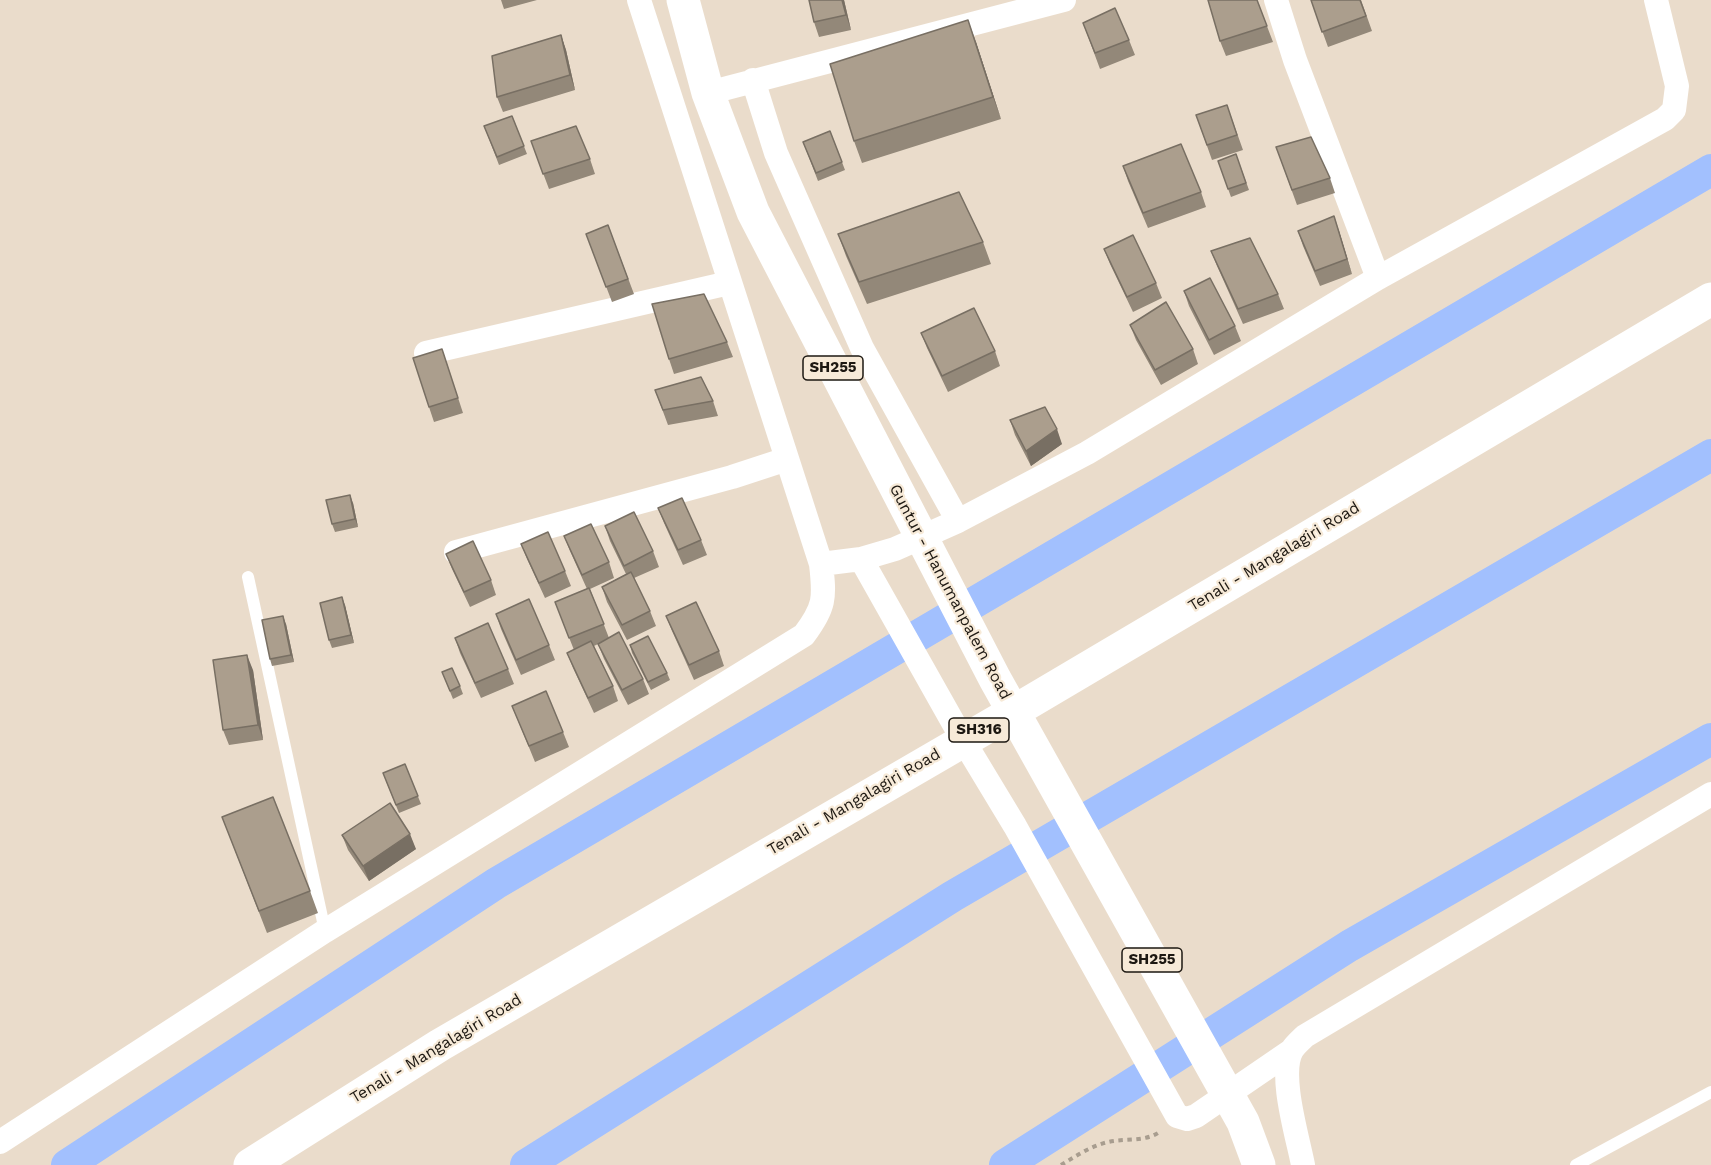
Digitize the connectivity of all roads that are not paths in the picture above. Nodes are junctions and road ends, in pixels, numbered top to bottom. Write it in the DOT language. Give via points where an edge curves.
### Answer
graph roads {
  1 [pos="639,0"];
  2 [pos="683,0"];
  3 [pos="1064,0"];
  4 [pos="1276,0"];
  5 [pos="1656,0"];
  6 [pos="753,80"];
  7 [pos="708,93"];
  8 [pos="1378,278"];
  9 [pos="729,283"];
  10 [pos="1711,298"];
  11 [pos="426,353"];
  12 [pos="787,459"];
  13 [pos="958,521"];
  14 [pos="456,552"];
  15 [pos="861,559"];
  16 [pos="821,564"];
  17 [pos="248,578"];
  18 [pos="1013,712"];
  19 [pos="963,740"];
  20 [pos="1711,794"];
  21 [pos="324,931"];
  22 [pos="1292,1050"];
  23 [pos="1711,1092"];
  24 [pos="0,1142"];
  25 [pos="250,1165"];
  26 [pos="1259,1165"];
  27 [pos="1303,1165"];
  28 [pos="1576,1165"];
  1 -- 9 [label="street"];
  2 -- 7 [label="main road, Guntur - Hanumanpalem Road / SH255"];
  3 -- 6 [label="street"];
  4 -- 8 [label="street"];
  5 -- 8 [label="street" via="1677,86 1674,110 1639,134"];
  6 -- 7 [label="street"];
  6 -- 13 [label="street" via="777,153 862,348"];
  7 -- 18 [label="main road, Guntur - Hanumanpalem Road / SH255" via="753,212"];
  8 -- 13 [label="street" via="1087,453"];
  9 -- 11 [label="street"];
  9 -- 12 [label="street"];
  10 -- 18 [label="main road, Tenali - Mangalagiri Road / SH316"];
  12 -- 14 [label="street"];
  12 -- 16 [label="street"];
  13 -- 15 [label="street"];
  15 -- 16 [label="street"];
  15 -- 19 [label="street"];
  16 -- 21 [label="street" via="824,589 820,614 804,635"];
  17 -- 21 [label="lane"];
  18 -- 19 [label="main road, Tenali - Mangalagiri Road / SH316"];
  18 -- 26 [label="main road, Guntur - Hanumanpalem Road / SH255" via="1243,1122"];
  19 -- 22 [label="street" via="1172,1110 1187,1119 1196,1116"];
  19 -- 25 [label="main road, Tenali - Mangalagiri Road / SH316" via="440,1045"];
  20 -- 22 [label="street" via="1305,1036"];
  21 -- 24 [label="street"];
  22 -- 27 [label="street" via="1288,1084"];
  23 -- 28 [label="lane"];
}
